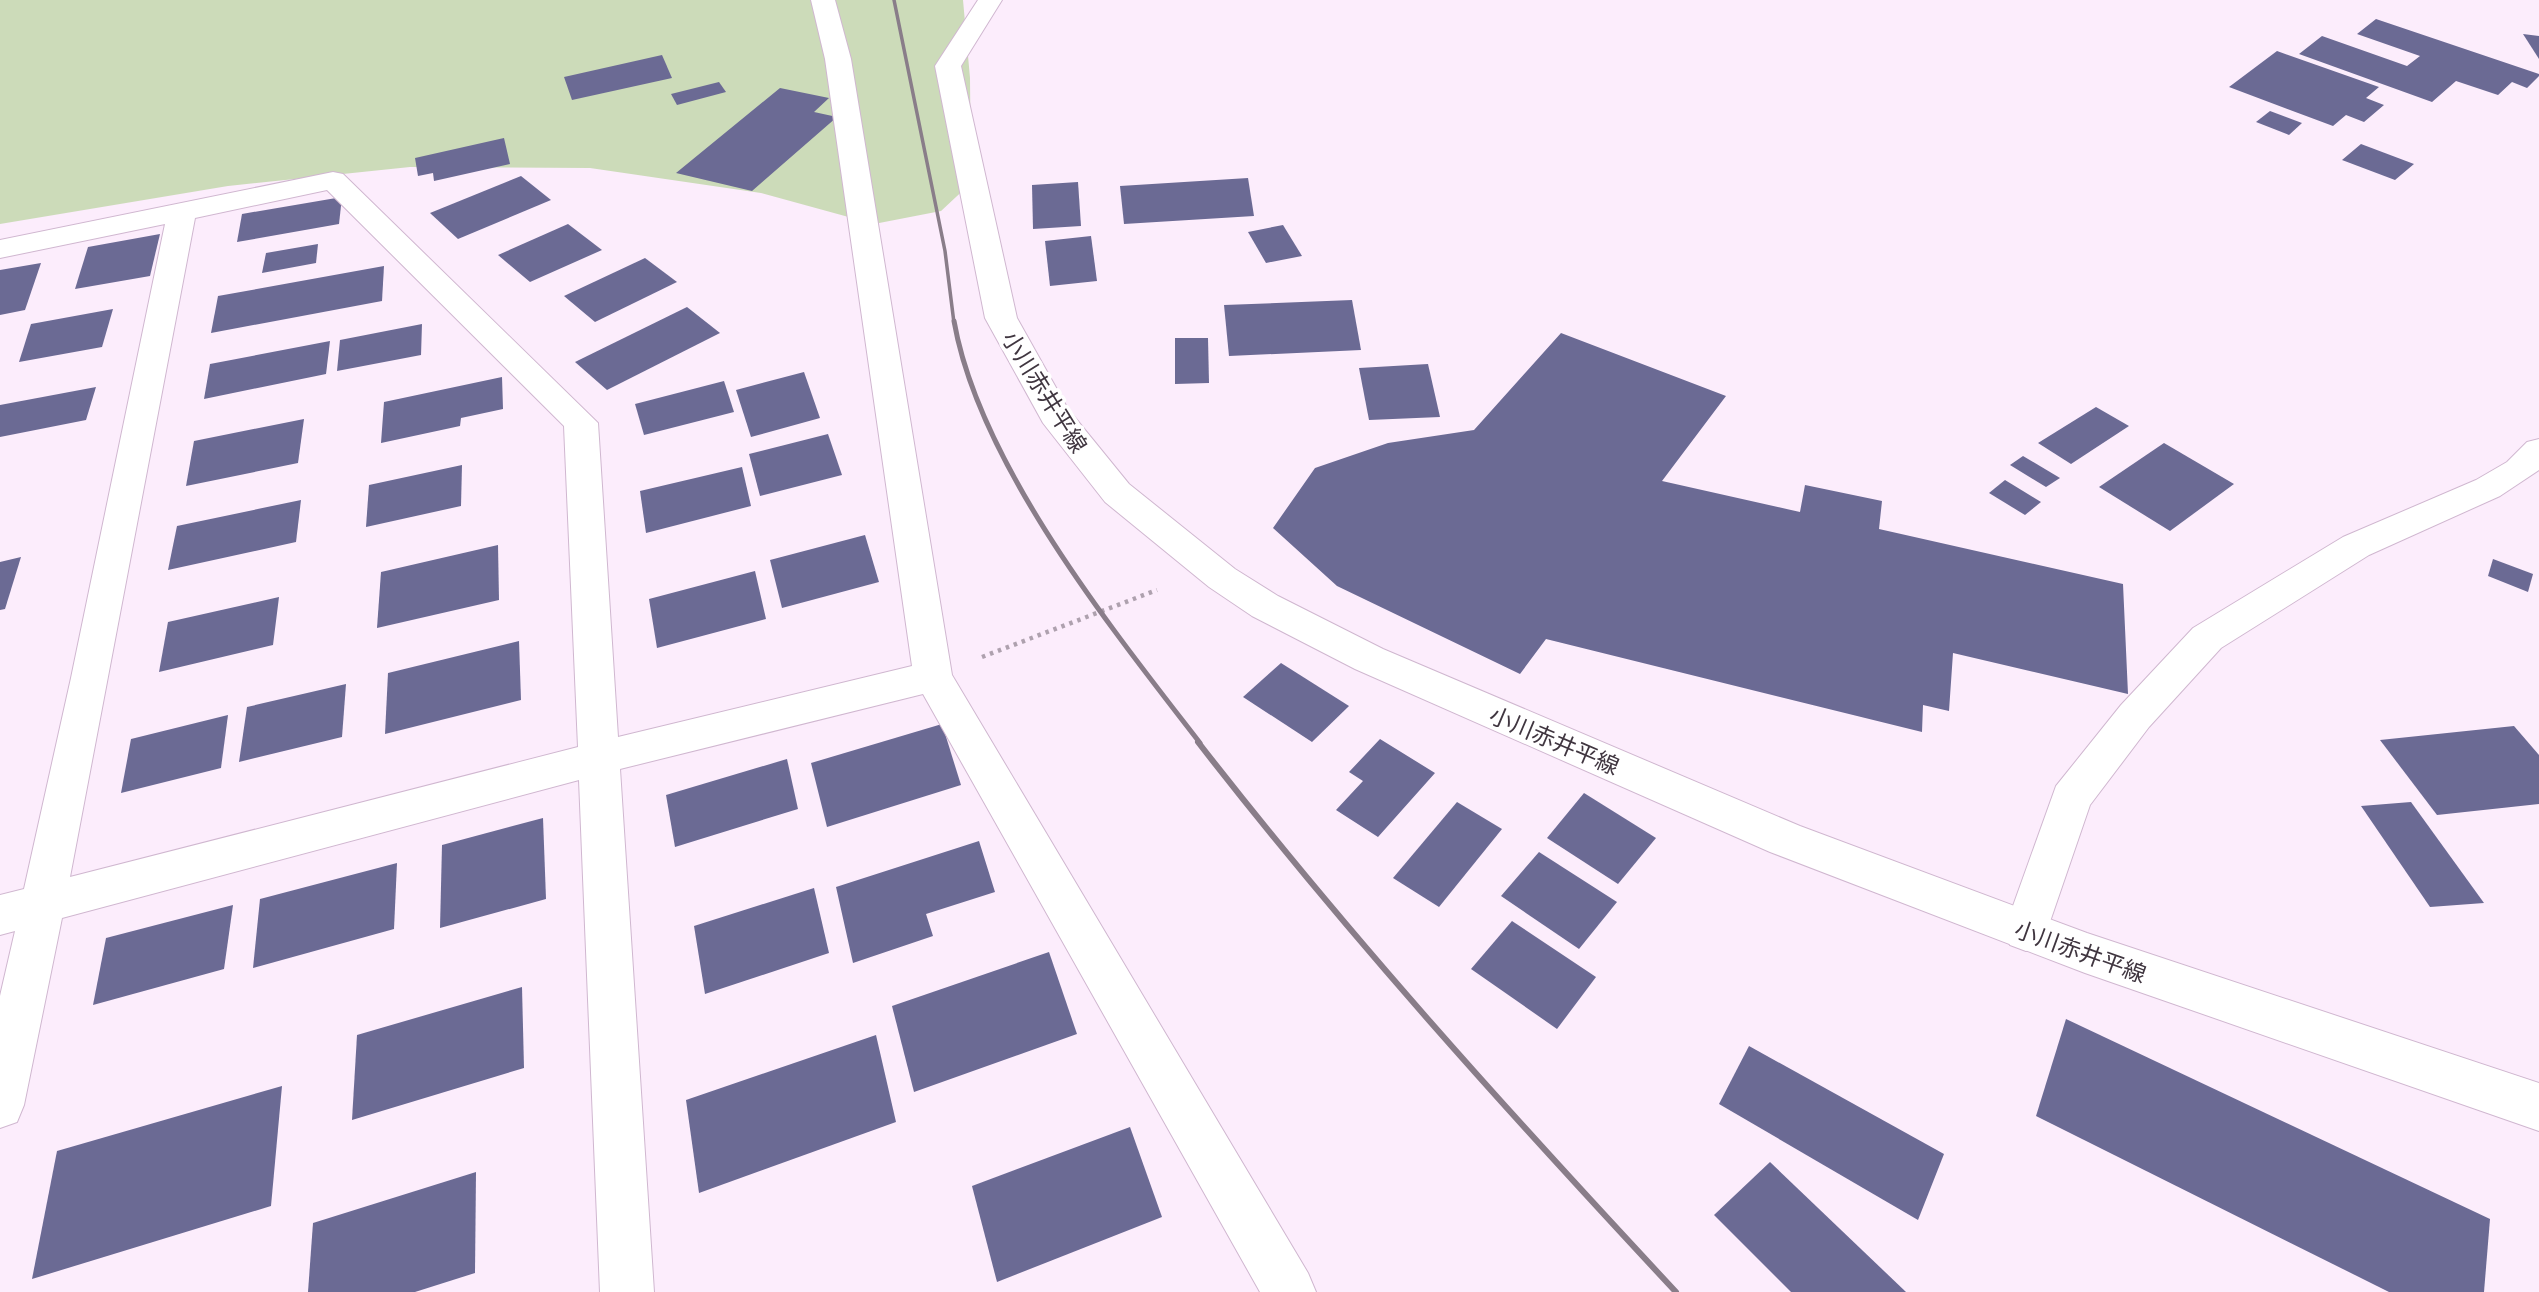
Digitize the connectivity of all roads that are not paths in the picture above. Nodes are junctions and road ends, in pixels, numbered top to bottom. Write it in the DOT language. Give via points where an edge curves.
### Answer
graph roads {
  1 [pos="823,0"];
  2 [pos="990,0"];
  3 [pos="183,212"];
  4 [pos="0,248"];
  5 [pos="2539,450"];
  6 [pos="933,676"];
  7 [pos="598,758"];
  8 [pos="43,904"];
  9 [pos="0,915"];
  10 [pos="2026,931"];
  11 [pos="0,1105"];
  12 [pos="2539,1107"];
  13 [pos="627,1292"];
  14 [pos="1289,1292"];
  1 -- 6 [label="street" via="838,59"];
  2 -- 10 [label="street, 小川赤井平線" via="948,66 1001,318 1055,415 1117,493 1265,606 1369,659 1785,839"];
  3 -- 4 [label="street"];
  3 -- 7 [label="street" via="333,180 581,423"];
  3 -- 8 [label="street"];
  5 -- 10 [label="street" via="2519,470 2488,488 2356,546 2207,638 2135,716 2071,798"];
  6 -- 7 [label="street"];
  6 -- 14 [label="street"];
  7 -- 8 [label="street"];
  7 -- 13 [label="street"];
  8 -- 9 [label="street"];
  8 -- 11 [label="street"];
  10 -- 12 [label="street, 小川赤井平線"];
}
